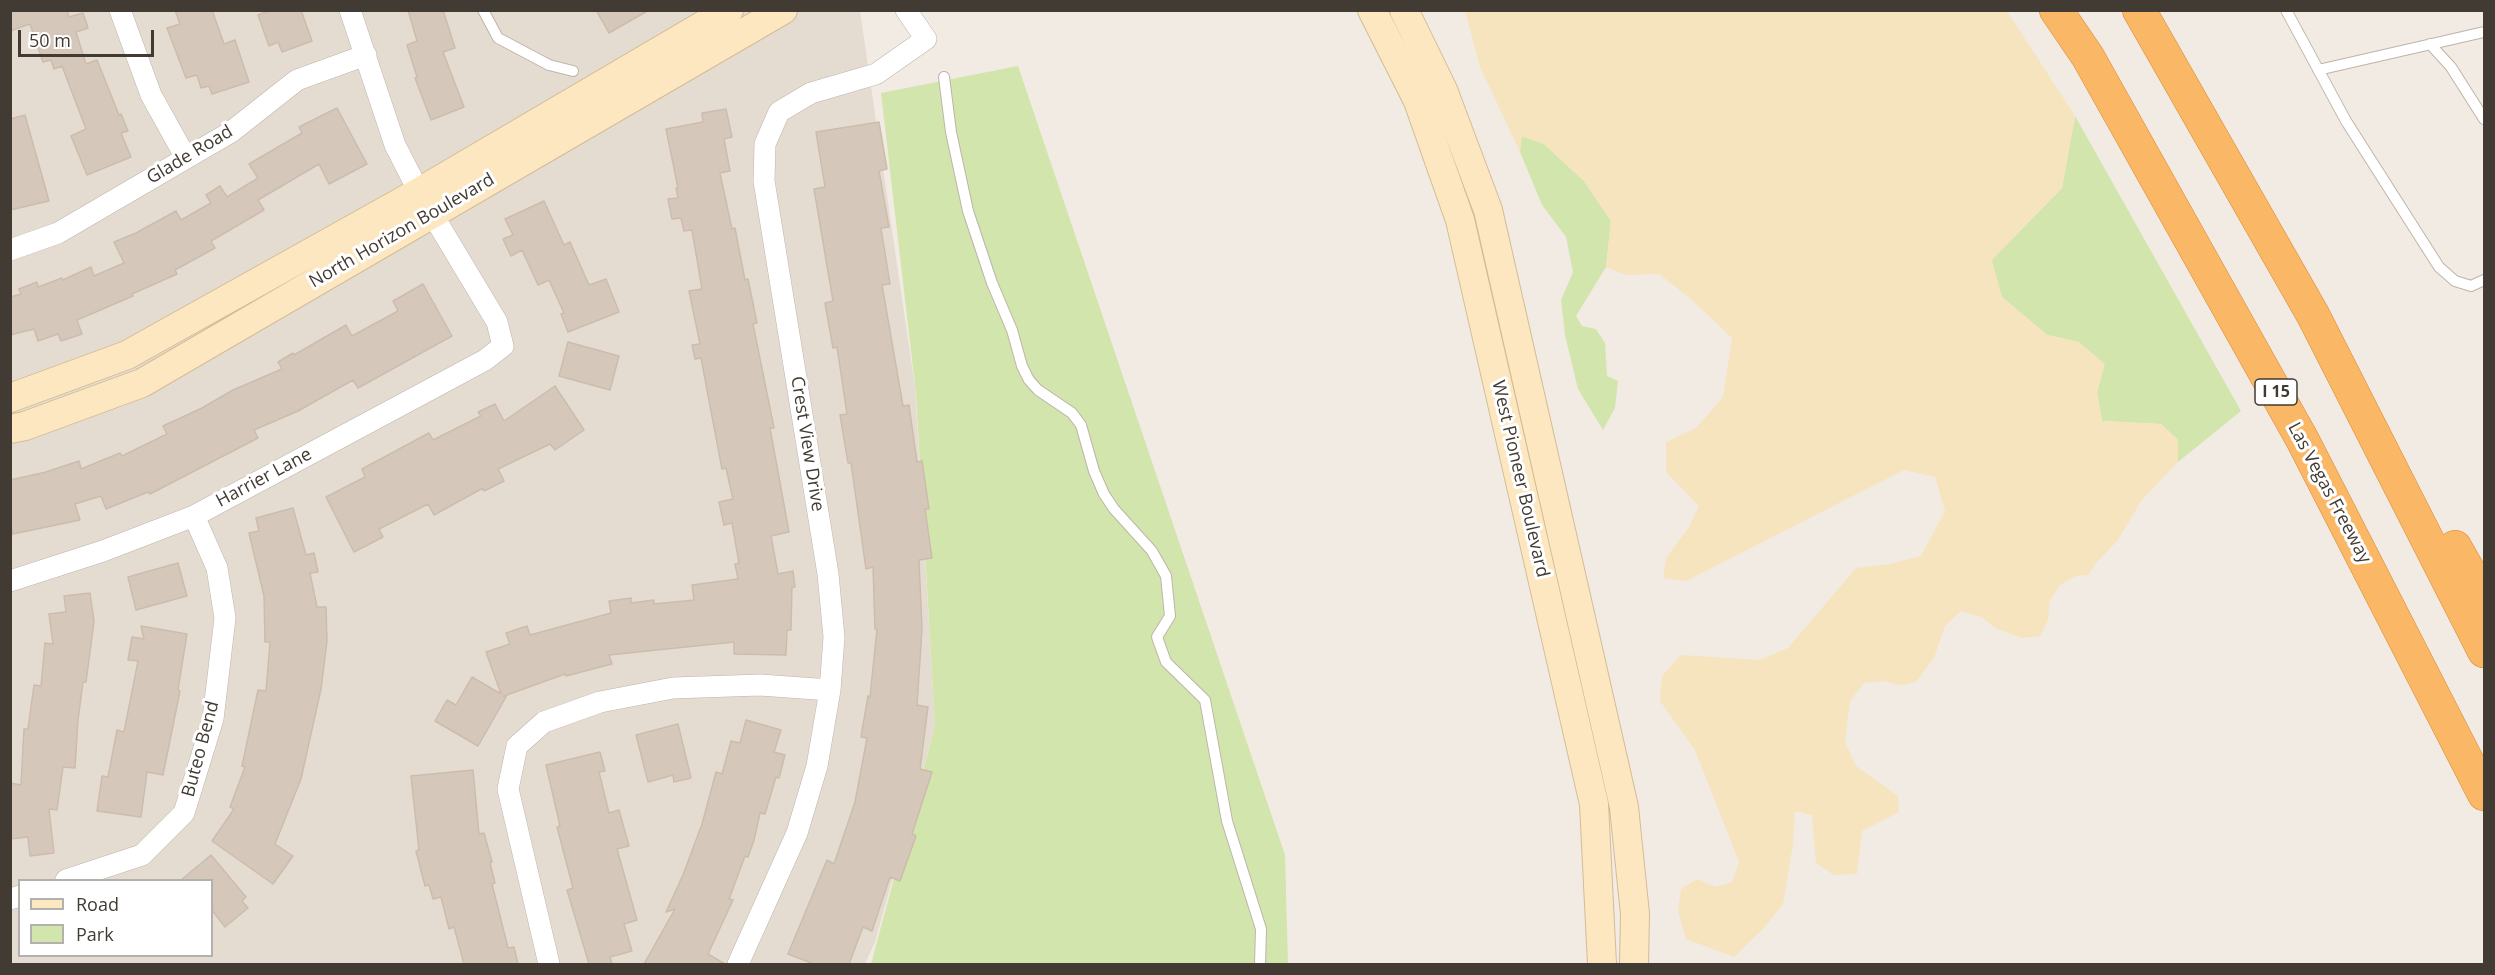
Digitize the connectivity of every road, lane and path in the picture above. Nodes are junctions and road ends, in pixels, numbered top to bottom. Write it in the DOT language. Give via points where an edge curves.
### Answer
graph roads {
  1 [pos="120,10"];
  2 [pos="350,10"];
  3 [pos="483,10"];
  4 [pos="729,10"];
  5 [pos="783,10"];
  6 [pos="906,10"];
  7 [pos="1372,10"];
  8 [pos="1404,10"];
  9 [pos="2056,10"];
  10 [pos="2139,10"];
  11 [pos="2286,10"];
  12 [pos="2484,32"];
  13 [pos="2430,44"];
  14 [pos="366,55"];
  15 [pos="2318,70"];
  16 [pos="573,71"];
  17 [pos="944,77"];
  18 [pos="2484,119"];
  19 [pos="186,158"];
  20 [pos="426,203"];
  21 [pos="10,250"];
  22 [pos="2484,280"];
  23 [pos="2313,315"];
  24 [pos="10,398"];
  25 [pos="10,429"];
  26 [pos="194,516"];
  27 [pos="10,581"];
  28 [pos="2484,598"];
  29 [pos="2484,651"];
  30 [pos="830,690"];
  31 [pos="2483,791"];
  32 [pos="69,879"];
  33 [pos="549,964"];
  34 [pos="738,964"];
  35 [pos="1260,964"];
  36 [pos="1602,964"];
  37 [pos="1634,964"];
  1 -- 19 [label="street" via="151,96"];
  2 -- 14 [label="street"];
  3 -- 16 [label="lane" via="498,38 549,64"];
  4 -- 20 [label="main road, North Horizon Boulevard"];
  5 -- 20 [label="main road, North Horizon Boulevard"];
  6 -- 30 [label="street, Crest View Drive" via="926,39 876,74 811,93 779,112 765,144 764,181 828,574 834,637"];
  7 -- 36 [label="main road, West Pioneer Boulevard" via="1418,101 1460,220 1594,804"];
  8 -- 37 [label="main road, West Pioneer Boulevard" via="1443,90 1488,210 1624,807 1635,914"];
  9 -- 31 [label="highway, Las Vegas Freeway / I 15" via="2088,57 2302,439"];
  10 -- 23 [label="highway"];
  11 -- 15 [label="lane"];
  12 -- 13 [label="lane"];
  13 -- 15 [label="lane"];
  13 -- 18 [label="lane" via="2451,67"];
  14 -- 19 [label="street, Glade Road" via="297,80 231,132"];
  14 -- 20 [label="street" via="395,145"];
  15 -- 22 [label="lane" via="2439,267 2455,281 2471,286"];
  17 -- 35 [label="lane" via="968,211 1022,366 1038,390 1072,413 1082,425 1104,494 1152,551 1166,576 1170,616 1157,637 1166,662 1204,700 1227,821 1261,929"];
  19 -- 21 [label="street, Glade Road" via="58,233"];
  20 -- 24 [label="main road, North Horizon Boulevard" via="127,355"];
  20 -- 25 [label="main road, North Horizon Boulevard" via="142,382"];
  20 -- 26 [label="street, Harrier Lane" via="497,322 502,345 485,360"];
  23 -- 28 [label="highway" via="2345,358"];
  23 -- 29 [label="highway"];
  26 -- 27 [label="street, Harrier Lane"];
  26 -- 32 [label="street, Buteo Bend" via="217,568 225,618 213,719 184,813 142,855"];
  30 -- 33 [label="street" via="760,685 674,688 600,702 544,722 517,746 508,789"];
  30 -- 34 [label="street, Crest View Drive" via="818,766 797,833"];
}
